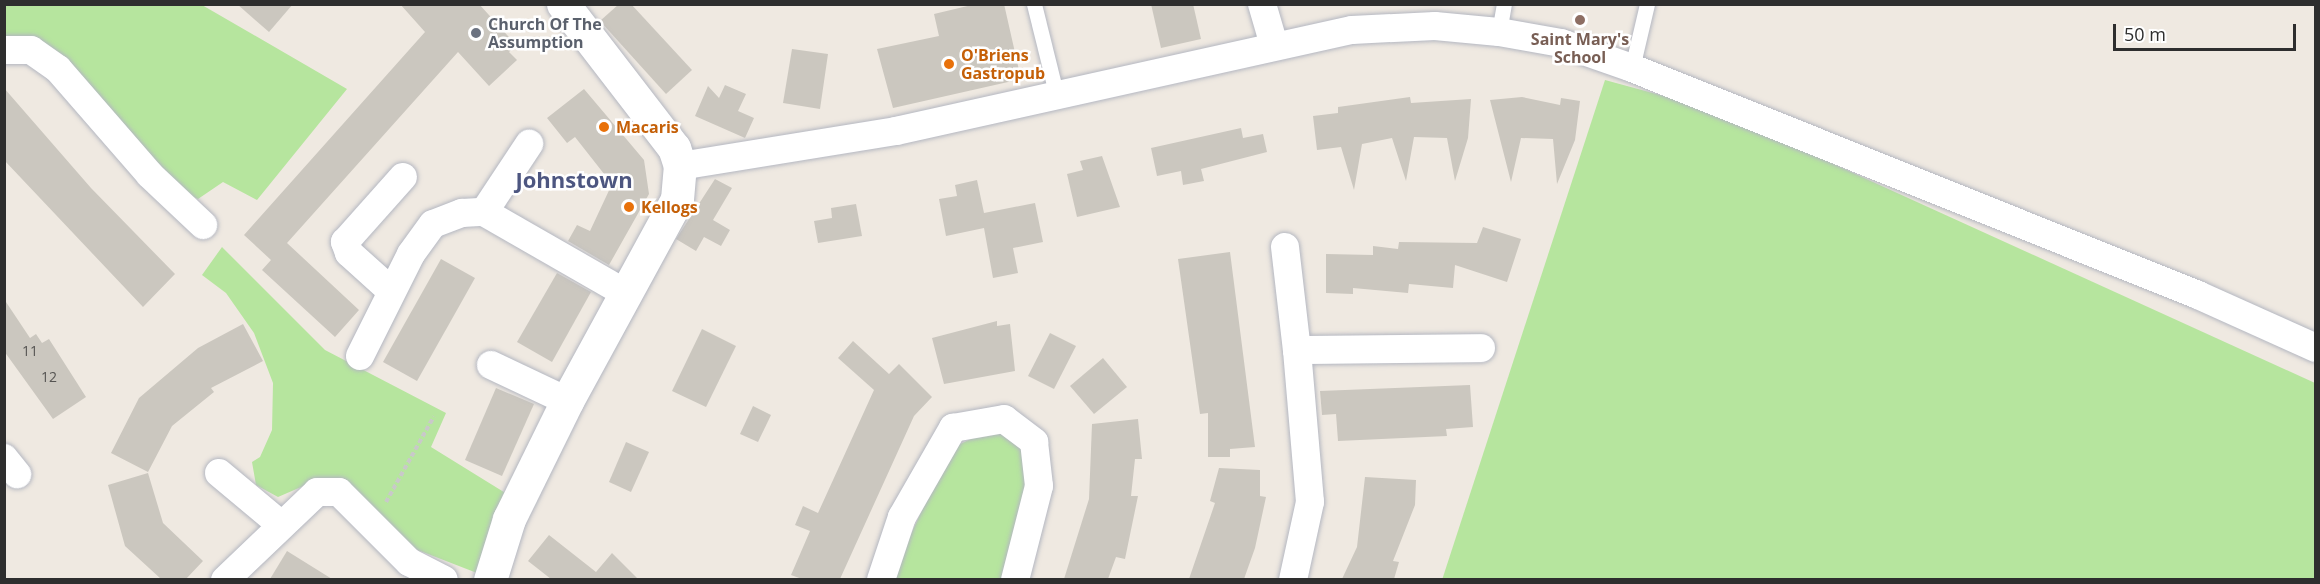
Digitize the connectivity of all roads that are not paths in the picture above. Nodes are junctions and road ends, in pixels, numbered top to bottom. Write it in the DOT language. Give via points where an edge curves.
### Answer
graph roads {
  1 [pos="563,4"];
  2 [pos="1034,4"];
  3 [pos="1262,4"];
  4 [pos="1647,4"];
  5 [pos="1501,18"];
  6 [pos="1274,45"];
  7 [pos="4,50"];
  8 [pos="1632,68"];
  9 [pos="1057,97"];
  10 [pos="529,144"];
  11 [pos="680,166"];
  12 [pos="403,177"];
  13 [pos="484,212"];
  14 [pos="203,225"];
  15 [pos="1285,247"];
  16 [pos="389,289"];
  17 [pos="625,293"];
  18 [pos="1481,348"];
  19 [pos="2316,348"];
  20 [pos="1297,350"];
  21 [pos="360,356"];
  22 [pos="490,365"];
  23 [pos="567,401"];
  24 [pos="219,473"];
  25 [pos="280,524"];
  26 [pos="225,579"];
  27 [pos="444,579"];
  28 [pos="490,579"];
  29 [pos="880,579"];
  30 [pos="1015,579"];
  31 [pos="1293,579"];
  1 -- 11 [label="street" via="659,124"];
  2 -- 9 [label="lane"];
  3 -- 6 [label="street"];
  4 -- 8 [label="lane"];
  5 -- 6 [label="street" via="1352,30"];
  5 -- 8 [label="street"];
  6 -- 9 [label="street"];
  7 -- 14 [label="street" via="31,50 58,69 150,175"];
  8 -- 19 [label="street" via="2198,295"];
  9 -- 11 [label="street" via="896,131"];
  10 -- 13 [label="street"];
  11 -- 17 [label="street" via="677,199"];
  12 -- 16 [label="street" via="345,242 349,253"];
  13 -- 16 [label="street" via="462,213 433,224"];
  13 -- 17 [label="street"];
  15 -- 20 [label="street"];
  16 -- 21 [label="street"];
  17 -- 23 [label="street"];
  18 -- 20 [label="street"];
  20 -- 31 [label="street" via="1310,502"];
  22 -- 23 [label="street"];
  23 -- 28 [label="street" via="509,519"];
  24 -- 25 [label="street"];
  25 -- 26 [label="street"];
  25 -- 27 [label="street" via="317,492 339,492 410,562"];
  29 -- 30 [label="street" via="902,517 953,428 1004,419 1034,441 1039,486"];
}
